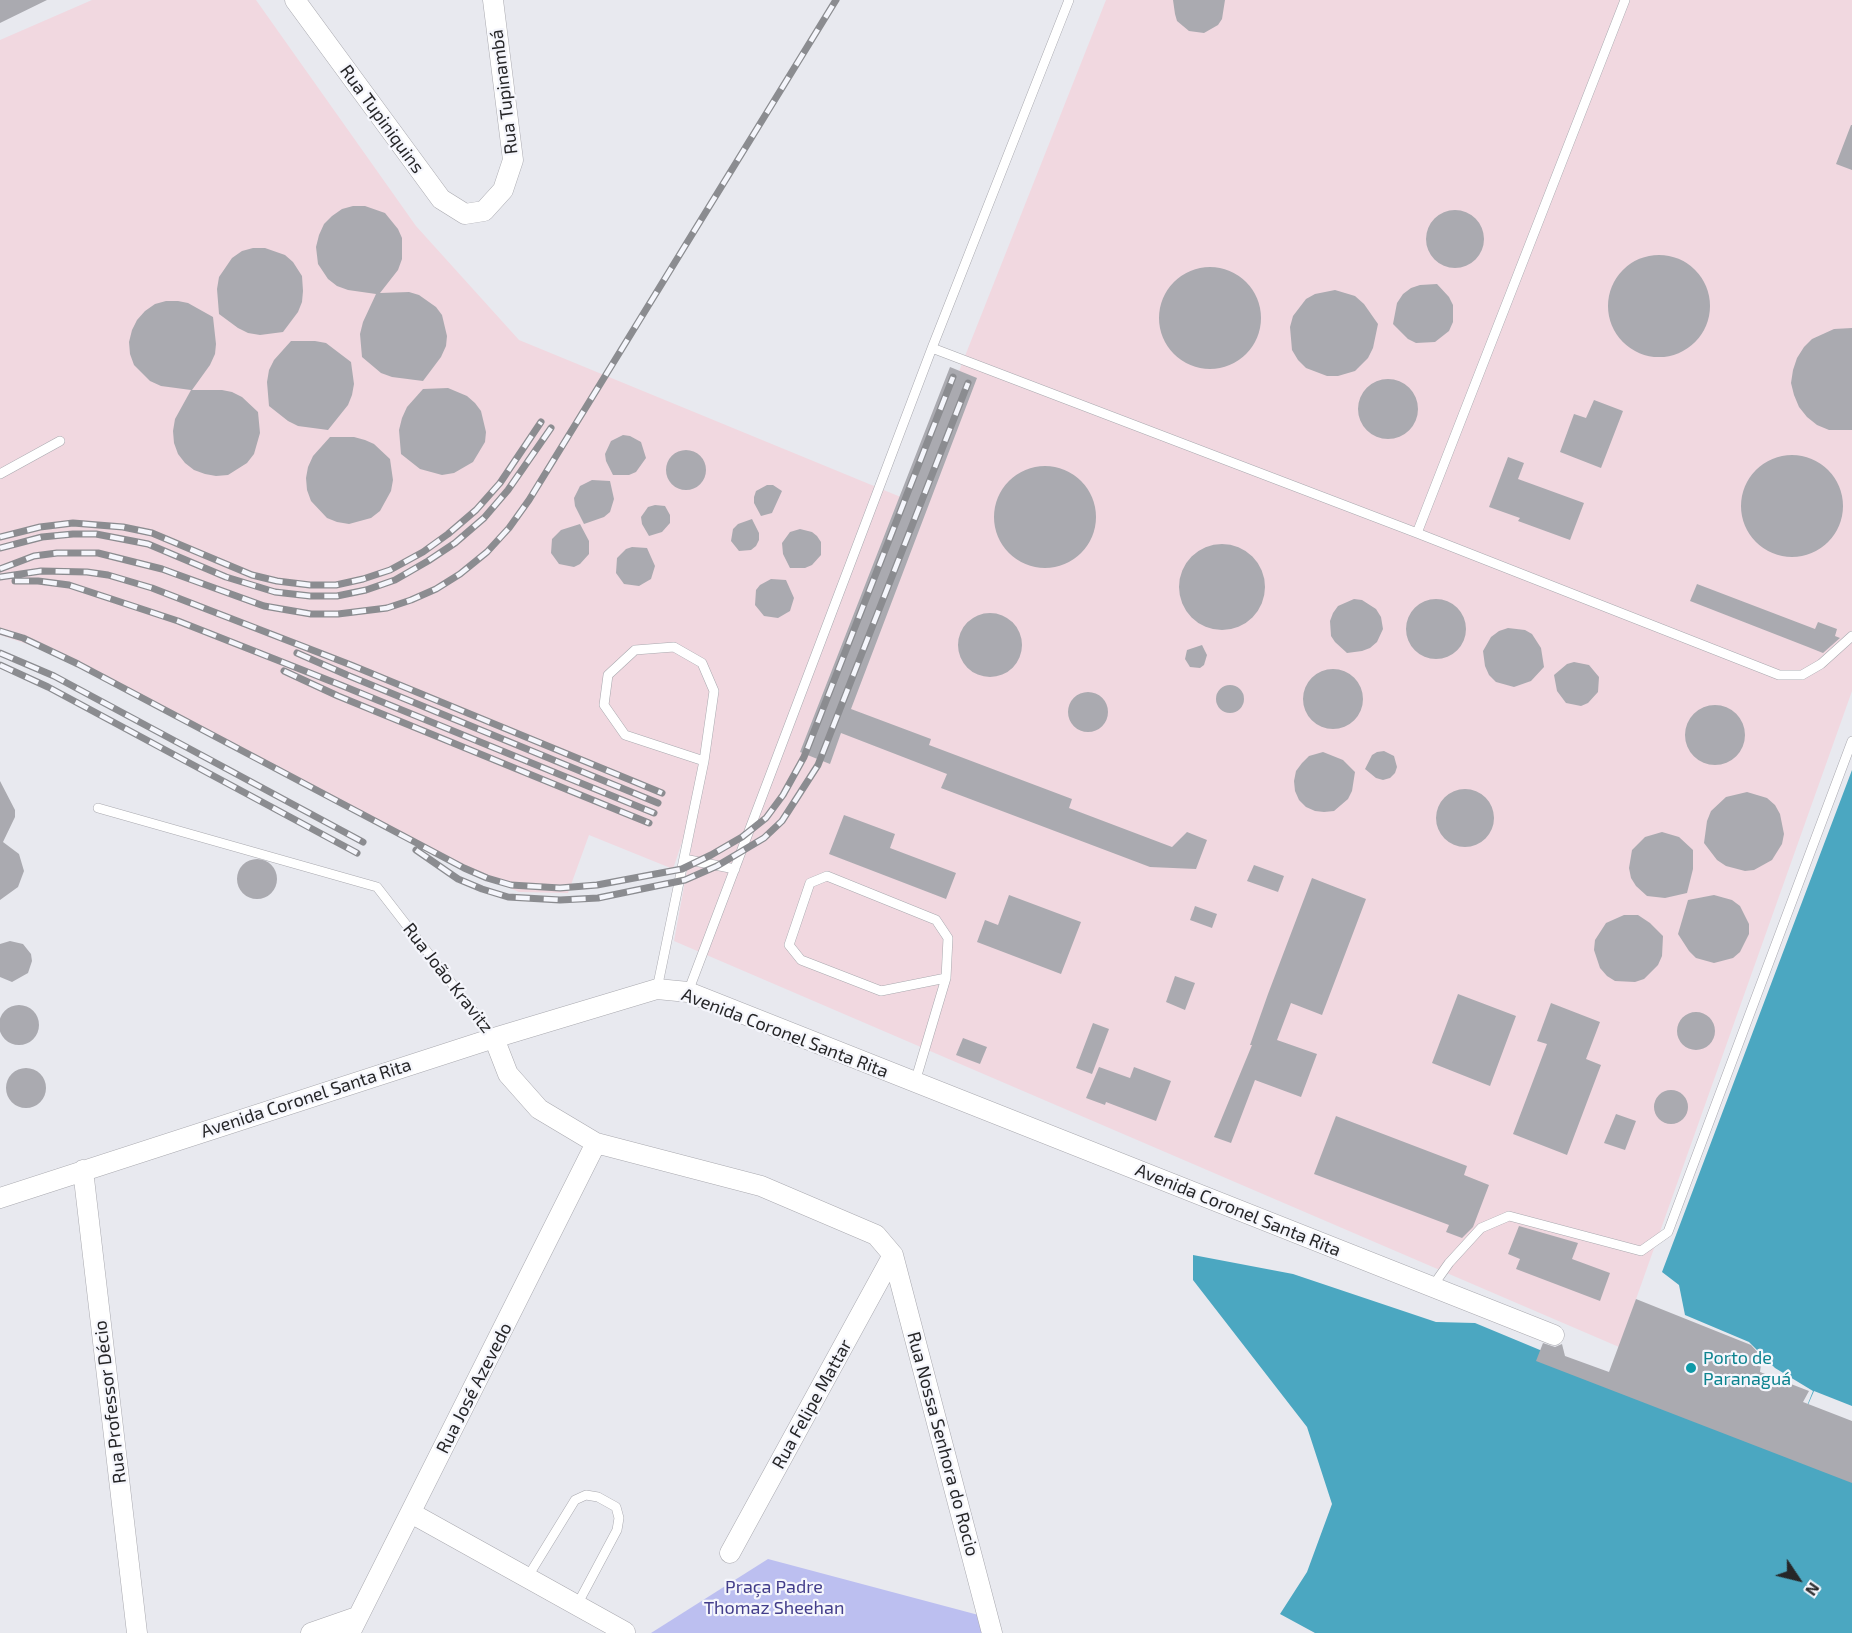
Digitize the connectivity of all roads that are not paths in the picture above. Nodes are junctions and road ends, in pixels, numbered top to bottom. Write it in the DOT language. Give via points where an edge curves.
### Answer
graph roads {
  1 [pos="295,0"];
  2 [pos="493,0"];
  3 [pos="1069,0"];
  4 [pos="1625,0"];
  5 [pos="484,211"];
  6 [pos="932,348"];
  7 [pos="60,441"];
  8 [pos="0,474"];
  9 [pos="1417,533"];
  10 [pos="1852,636"];
  11 [pos="1852,741"];
  12 [pos="705,761"];
  13 [pos="99,808"];
  14 [pos="684,859"];
  15 [pos="735,869"];
  16 [pos="946,978"];
  17 [pos="657,988"];
  18 [pos="688,992"];
  19 [pos="494,1038"];
  20 [pos="915,1082"];
  21 [pos="596,1143"];
  22 [pos="83,1170"];
  23 [pos="0,1198"];
  24 [pos="893,1255"];
  25 [pos="1432,1287"];
  26 [pos="1554,1335"];
  27 [pos="411,1513"];
  28 [pos="730,1553"];
  29 [pos="527,1578"];
  30 [pos="576,1605"];
  31 [pos="353,1625"];
  32 [pos="625,1632"];
  33 [pos="137,1633"];
  34 [pos="311,1633"];
  35 [pos="992,1633"];
  1 -- 5 [label="street, Rua Tupiniquins" via="441,200 465,214"];
  2 -- 5 [label="street, Rua Tupinambá" via="513,160 503,190"];
  3 -- 6 [label="lane"];
  4 -- 9 [label="lane"];
  6 -- 9 [label="lane"];
  6 -- 15 [label="lane"];
  7 -- 8 [label="lane"];
  9 -- 10 [label="lane" via="1779,675 1802,675 1821,664"];
  11 -- 25 [label="lane" via="1668,1232 1641,1251 1509,1216 1481,1228"];
  12 -- 12 [label="lane" via="714,692 702,663 674,647 635,650 608,675 604,705 625,735"];
  12 -- 14 [label="lane"];
  13 -- 19 [label="lane, Rua João Kravitz" via="377,887"];
  14 -- 15 [label="lane"];
  14 -- 17 [label="lane"];
  15 -- 18 [label="lane"];
  16 -- 16 [label="lane" via="881,991 801,960 789,945 810,883 827,876 936,920 948,938"];
  16 -- 20 [label="lane"];
  17 -- 18 [label="street, Avenida Coronel Santa Rita"];
  17 -- 19 [label="street, Avenida Coronel Santa Rita"];
  18 -- 20 [label="street, Avenida Coronel Santa Rita"];
  19 -- 21 [label="street, Rua João Kravitz" via="508,1074 539,1109"];
  19 -- 22 [label="street, Avenida Coronel Santa Rita"];
  20 -- 25 [label="street, Avenida Coronel Santa Rita"];
  21 -- 24 [label="street, Rua João Kravitz" via="761,1186 876,1235"];
  21 -- 27 [label="street, Rua José Azevedo"];
  22 -- 23 [label="street, Avenida Coronel Santa Rita"];
  22 -- 33 [label="street, Rua Professor Décio"];
  24 -- 28 [label="street, Rua Felipe Mattar"];
  24 -- 35 [label="street, Rua Nossa Senhora do Rocio"];
  25 -- 26 [label="street, Avenida Coronel Santa Rita"];
  27 -- 29 [label="street"];
  27 -- 31 [label="street, Rua José Azevedo"];
  29 -- 30 [label="street"];
  29 -- 30 [label="lane" via="575,1500 586,1495 598,1497 616,1507 617,1530"];
  30 -- 32 [label="street"];
  31 -- 34 [label="street"];
}
